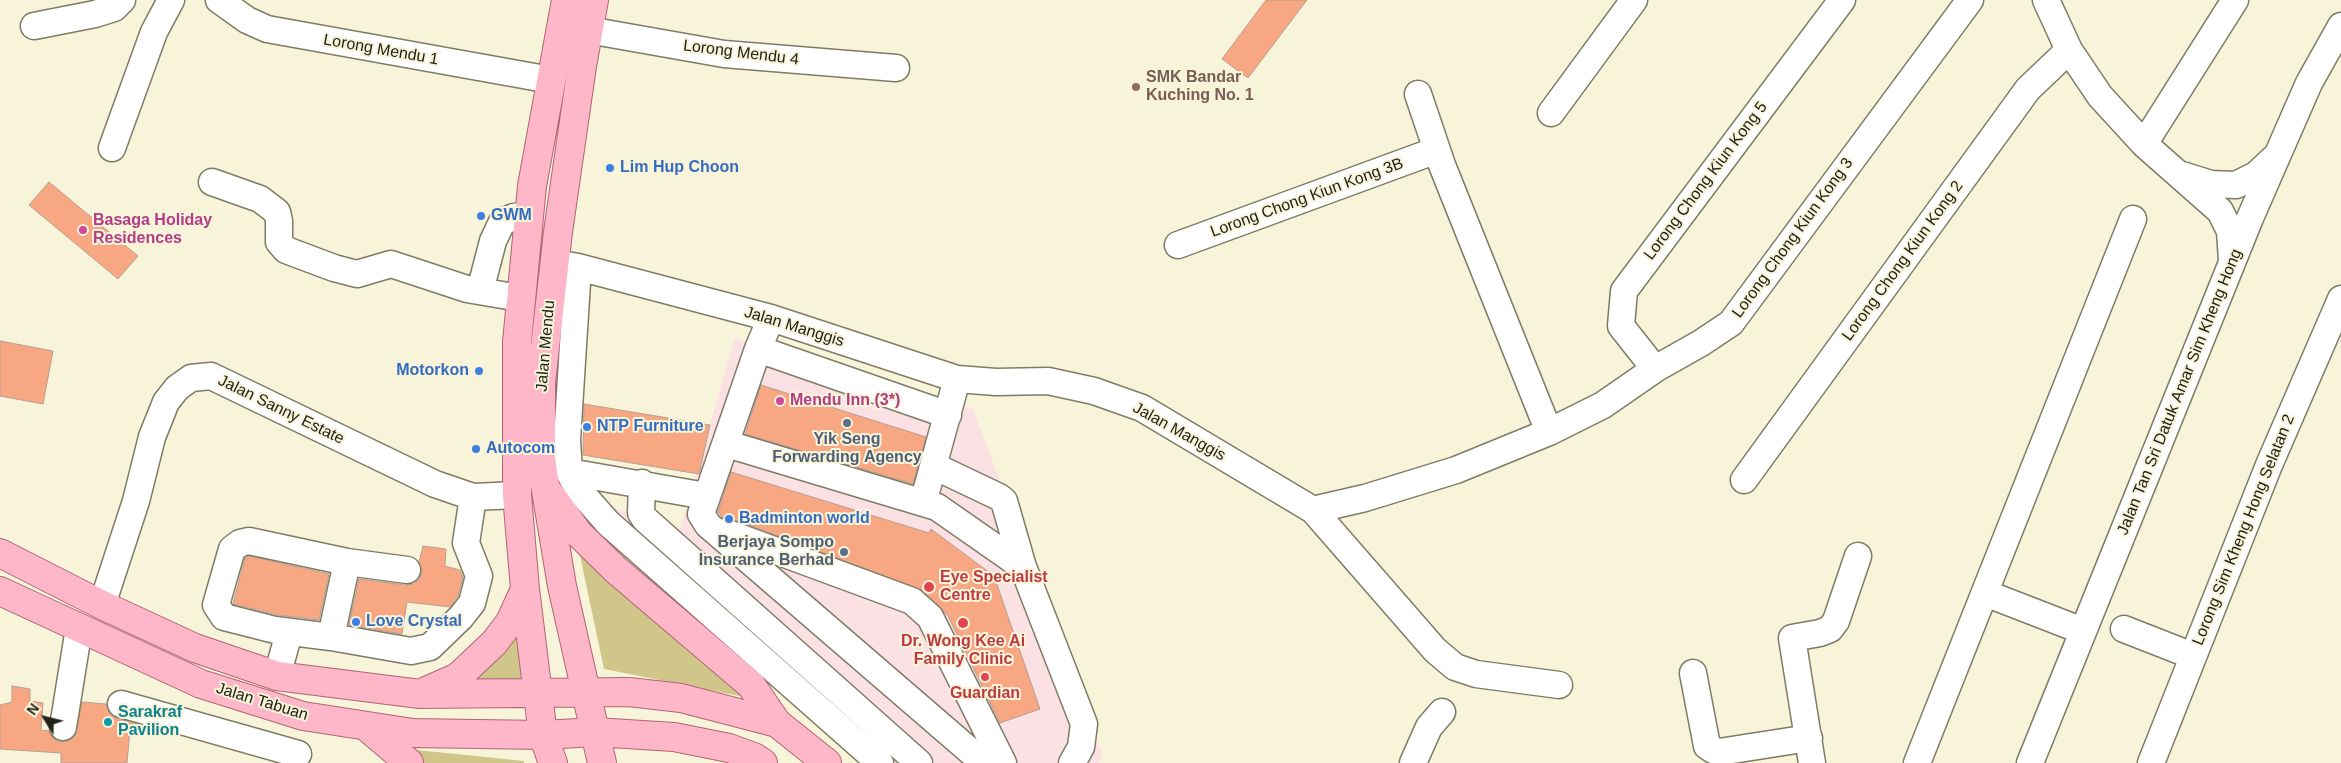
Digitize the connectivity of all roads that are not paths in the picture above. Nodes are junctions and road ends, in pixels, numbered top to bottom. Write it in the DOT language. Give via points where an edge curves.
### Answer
graph roads {
  1 [pos="122,0"];
  2 [pos="171,0"];
  3 [pos="218,0"];
  4 [pos="566,0"];
  5 [pos="594,0"];
  6 [pos="1634,0"];
  7 [pos="1842,0"];
  8 [pos="1970,0"];
  9 [pos="2046,0"];
  10 [pos="2235,0"];
  11 [pos="34,26"];
  12 [pos="588,30"];
  13 [pos="2339,33"];
  14 [pos="2069,50"];
  15 [pos="896,68"];
  16 [pos="551,80"];
  17 [pos="1418,94"];
  18 [pos="1551,113"];
  19 [pos="2144,144"];
  20 [pos="112,148"];
  21 [pos="1437,150"];
  22 [pos="2276,155"];
  23 [pos="2174,172"];
  24 [pos="212,182"];
  25 [pos="529,215"];
  26 [pos="2133,219"];
  27 [pos="1178,245"];
  28 [pos="566,265"];
  29 [pos="2232,265"];
  30 [pos="480,292"];
  31 [pos="520,298"];
  32 [pos="2341,299"];
  33 [pos="771,318"];
  34 [pos="758,350"];
  35 [pos="1655,368"];
  36 [pos="957,379"];
  37 [pos="948,415"];
  38 [pos="1550,432"];
  39 [pos="727,444"];
  40 [pos="934,466"];
  41 [pos="569,472"];
  42 [pos="1744,480"];
  43 [pos="642,483"];
  44 [pos="546,489"];
  45 [pos="517,495"];
  46 [pos="706,496"];
  47 [pos="473,497"];
  48 [pos="923,503"];
  49 [pos="1313,510"];
  50 [pos="708,525"];
  51 [pos="0,553"];
  52 [pos="1858,556"];
  53 [pos="347,562"];
  54 [pos="1023,567"];
  55 [pos="406,570"];
  56 [pos="525,589"];
  57 [pos="0,591"];
  58 [pos="1985,593"];
  59 [pos="102,605"];
  60 [pos="79,628"];
  61 [pos="2124,629"];
  62 [pos="2083,631"];
  63 [pos="289,633"];
  64 [pos="330,637"];
  65 [pos="2193,656"];
  66 [pos="1693,673"];
  67 [pos="277,676"];
  68 [pos="1559,685"];
  69 [pos="584,691"];
  70 [pos="420,694"];
  71 [pos="537,694"];
  72 [pos="122,704"];
  73 [pos="1442,712"];
  74 [pos="303,716"];
  75 [pos="777,723"];
  76 [pos="63,727"];
  77 [pos="368,728"];
  78 [pos="595,732"];
  79 [pos="543,734"];
  80 [pos="1809,738"];
  81 [pos="298,759"];
  82 [pos="409,763"];
  83 [pos="552,763"];
  84 [pos="602,763"];
  85 [pos="763,763"];
  86 [pos="827,763"];
  87 [pos="880,763"];
  88 [pos="919,763"];
  89 [pos="984,763"];
  90 [pos="1003,763"];
  91 [pos="1072,763"];
  92 [pos="1413,763"];
  93 [pos="1812,763"];
  94 [pos="1917,763"];
  95 [pos="2030,763"];
  96 [pos="2151,763"];
  1 -- 11 [label="street" via="114,8 95,14"];
  2 -- 20 [label="street" via="154,32"];
  3 -- 16 [label="street, Lorong Mendu 1" via="267,29"];
  4 -- 16 [label="main road, Jalan Mendu"];
  5 -- 12 [label="main road, Jalan Mendu"];
  6 -- 18 [label="street"];
  7 -- 35 [label="street, Lorong Chong Kiun Kong 5" via="1624,291 1621,326"];
  8 -- 35 [label="street, Lorong Chong Kiun Kong 3" via="1731,323"];
  9 -- 14 [label="street"];
  10 -- 19 [label="street"];
  12 -- 15 [label="street, Lorong Mendu 4" via="724,54"];
  12 -- 28 [label="main road, Jalan Mendu"];
  13 -- 22 [label="street, Jalan Tan Sri Datuk Amar Sim Kheng Hong" via="2309,83"];
  14 -- 19 [label="street" via="2100,96"];
  14 -- 42 [label="street, Lorong Chong Kiun Kong 2" via="2028,89"];
  16 -- 25 [label="main road, Jalan Mendu"];
  17 -- 21 [label="street"];
  19 -- 23 [label="street"];
  21 -- 27 [label="street, Lorong Chong Kiun Kong 3B"];
  21 -- 38 [label="street"];
  22 -- 23 [label="street" via="2256,175 2236,185 2212,184"];
  22 -- 29 [label="street, Jalan Tan Sri Datuk Amar Sim Kheng Hong"];
  23 -- 29 [label="street" via="2220,211 2230,231"];
  24 -- 30 [label="street" via="260,199 276,212 279,242 286,250 358,274 391,264"];
  25 -- 30 [label="street" via="502,222 493,241"];
  25 -- 31 [label="main road, Jalan Mendu"];
  26 -- 58 [label="street"];
  28 -- 33 [label="street, Jalan Manggis"];
  28 -- 41 [label="street" via="566,440"];
  28 -- 44 [label="main road, Jalan Mendu" via="541,383 542,461"];
  29 -- 62 [label="street, Jalan Tan Sri Datuk Amar Sim Kheng Hong"];
  30 -- 31 [label="street"];
  31 -- 45 [label="main road, Jalan Mendu"];
  32 -- 65 [label="street, Lorong Sim Kheng Hong Selatan 2" via="2269,466"];
  33 -- 34 [label="street"];
  33 -- 36 [label="street, Jalan Manggis"];
  34 -- 37 [label="street"];
  34 -- 39 [label="street"];
  35 -- 38 [label="street, Lorong Chong Kiun Kong 3" via="1602,405"];
  36 -- 37 [label="street"];
  36 -- 49 [label="street, Jalan Manggis" via="1048,381 1094,391 1142,408"];
  37 -- 40 [label="street"];
  38 -- 49 [label="street, Lorong Chong Kiun Kong 3" via="1447,472 1365,498"];
  39 -- 46 [label="street"];
  39 -- 48 [label="street"];
  40 -- 48 [label="street"];
  40 -- 54 [label="street" via="1004,502"];
  41 -- 43 [label="street"];
  41 -- 87 [label="street" via="578,489 608,523"];
  43 -- 46 [label="street"];
  43 -- 88 [label="street" via="641,513 645,519"];
  44 -- 69 [label="main road, Jalan Mendu"];
  44 -- 75 [label="main road" via="578,533 616,570 751,686"];
  45 -- 47 [label="street, Jalan Sanny Estate"];
  45 -- 56 [label="main road, Jalan Mendu"];
  46 -- 50 [label="street" via="701,514"];
  47 -- 59 [label="street, Jalan Sanny Estate" via="436,484 212,376 191,378 166,402 152,437 136,501"];
  47 -- 64 [label="street" via="466,543 479,576 472,603 462,618 430,647 411,651"];
  48 -- 54 [label="street" via="937,507"];
  49 -- 68 [label="street, Jalan Manggis" via="1435,650 1455,668 1476,674"];
  50 -- 89 [label="street"];
  50 -- 90 [label="street" via="912,601 930,617"];
  51 -- 59 [label="main road, Jalan Tabuan"];
  52 -- 80 [label="street" via="1836,621 1830,629 1792,638"];
  53 -- 55 [label="street"];
  53 -- 63 [label="street" via="249,541 232,549 216,605 219,612 224,617"];
  53 -- 64 [label="street"];
  54 -- 91 [label="street" via="1084,724 1081,747"];
  56 -- 70 [label="main road" via="510,622 494,643 458,676"];
  56 -- 71 [label="main road, Jalan Mendu"];
  57 -- 60 [label="main road, Jalan Tabuan"];
  58 -- 62 [label="street"];
  58 -- 94 [label="street"];
  59 -- 67 [label="main road, Jalan Tabuan" via="195,648"];
  60 -- 74 [label="main road, Jalan Tabuan" via="201,684"];
  60 -- 76 [label="street"];
  61 -- 65 [label="street"];
  62 -- 95 [label="street, Jalan Tan Sri Datuk Amar Sim Kheng Hong"];
  63 -- 64 [label="street"];
  63 -- 67 [label="street"];
  65 -- 96 [label="street, Lorong Sim Kheng Hong Selatan 2"];
  66 -- 80 [label="street" via="1707,746 1713,750 1719,752"];
  67 -- 70 [label="main road, Jalan Tabuan"];
  69 -- 71 [label="main road, Jalan Tabuan"];
  69 -- 75 [label="main road, Jalan Tabuan" via="681,698"];
  69 -- 78 [label="main road, Jalan Mendu"];
  70 -- 71 [label="main road, Jalan Tabuan"];
  71 -- 79 [label="main road, Jalan Mendu"];
  72 -- 81 [label="street"];
  73 -- 92 [label="street" via="1429,727"];
  74 -- 77 [label="main road, Jalan Tabuan"];
  74 -- 81 [label="street"];
  75 -- 86 [label="main road"];
  77 -- 79 [label="main road, Jalan Tabuan" via="412,733"];
  77 -- 82 [label="main road"];
  78 -- 79 [label="main road, Jalan Tabuan"];
  78 -- 84 [label="main road, Jalan Mendu"];
  78 -- 85 [label="main road, Jalan Tabuan" via="674,737 729,748"];
  79 -- 83 [label="main road, Jalan Mendu"];
  80 -- 93 [label="street"];
}
